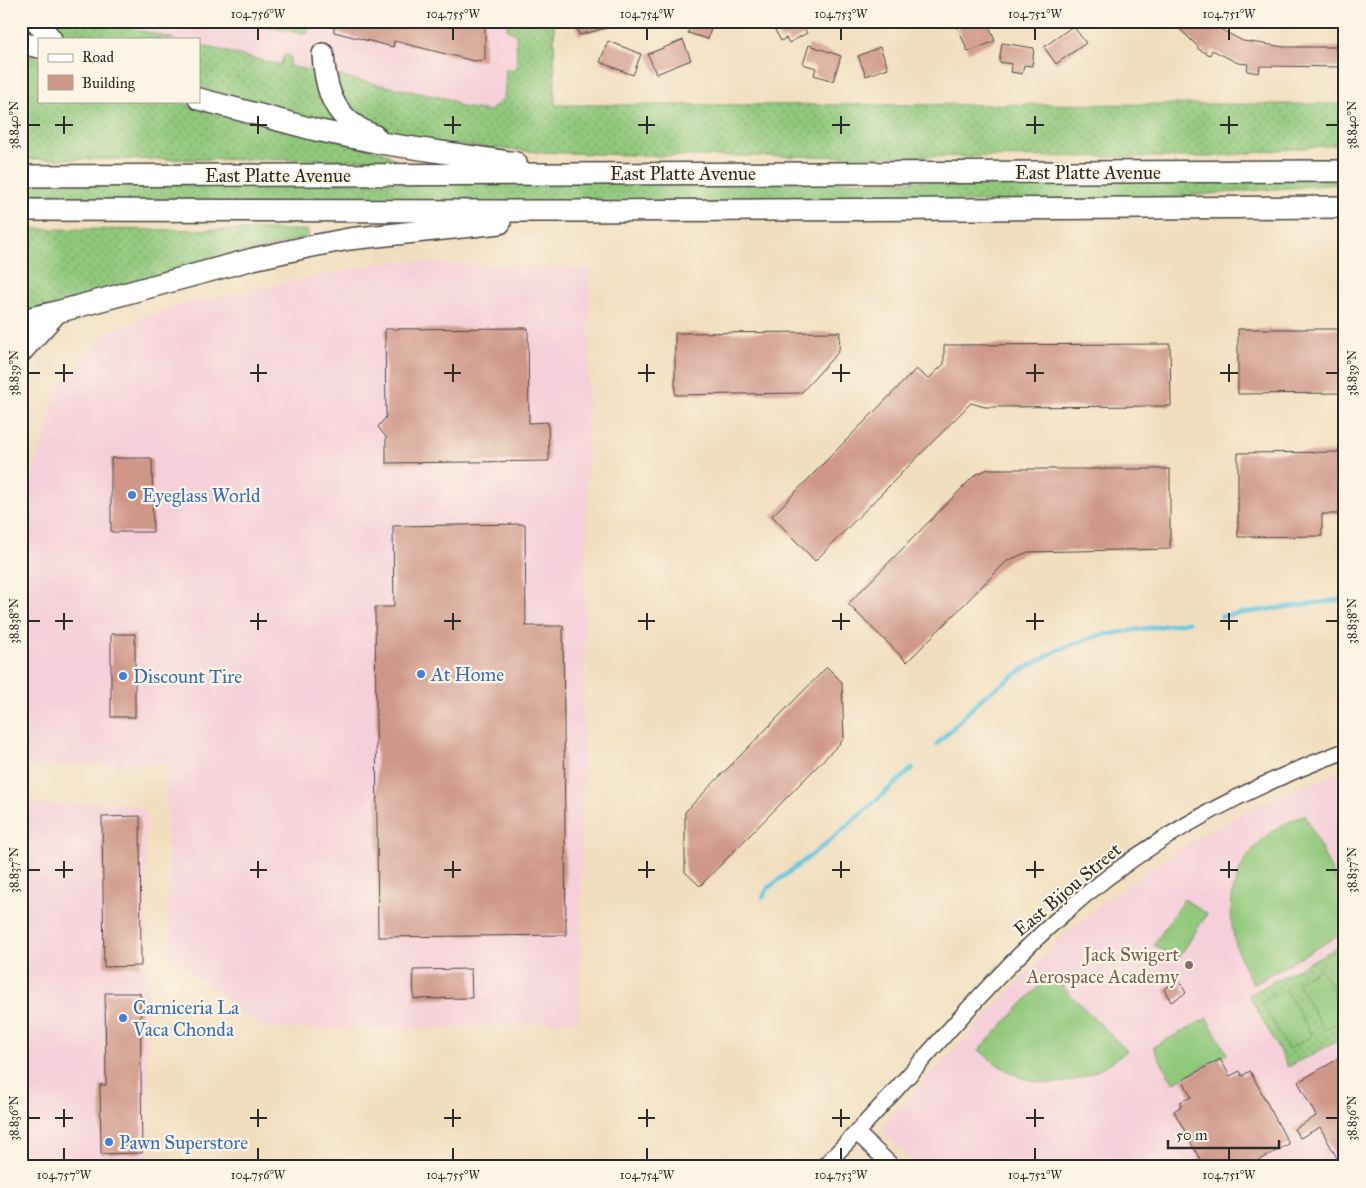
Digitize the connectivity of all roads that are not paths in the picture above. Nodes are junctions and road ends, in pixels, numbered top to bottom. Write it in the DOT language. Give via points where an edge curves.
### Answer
graph roads {
  1 [pos="36,21"];
  2 [pos="50,38"];
  3 [pos="21,43"];
  4 [pos="38,47"];
  5 [pos="323,54"];
  6 [pos="200,100"];
  7 [pos="399,145"];
  8 [pos="1345,171"];
  9 [pos="595,172"];
  10 [pos="21,176"];
  11 [pos="1345,208"];
  12 [pos="21,210"];
  13 [pos="569,211"];
  14 [pos="57,312"];
  15 [pos="21,320"];
  16 [pos="21,352"];
  17 [pos="1345,751"];
  18 [pos="857,1133"];
  19 [pos="823,1167"];
  20 [pos="893,1167"];
  1 -- 2 [label="highway"];
  3 -- 4 [label="highway"];
  5 -- 7 [label="highway" via="325,81 340,114 368,133"];
  6 -- 7 [label="highway" via="316,130"];
  7 -- 9 [label="highway"];
  8 -- 9 [label="highway, East Platte Avenue"];
  9 -- 10 [label="highway, East Platte Avenue"];
  11 -- 13 [label="highway, East Platte Avenue"];
  12 -- 13 [label="highway, East Platte Avenue"];
  13 -- 14 [label="highway" via="518,221 349,239 306,247"];
  14 -- 15 [label="highway"];
  14 -- 16 [label="highway"];
  17 -- 18 [label="street, East Bijou Street" via="1292,770 1223,802 1097,885 1024,950"];
  18 -- 19 [label="street, East Bijou Street"];
  18 -- 20 [label="street"];
}
